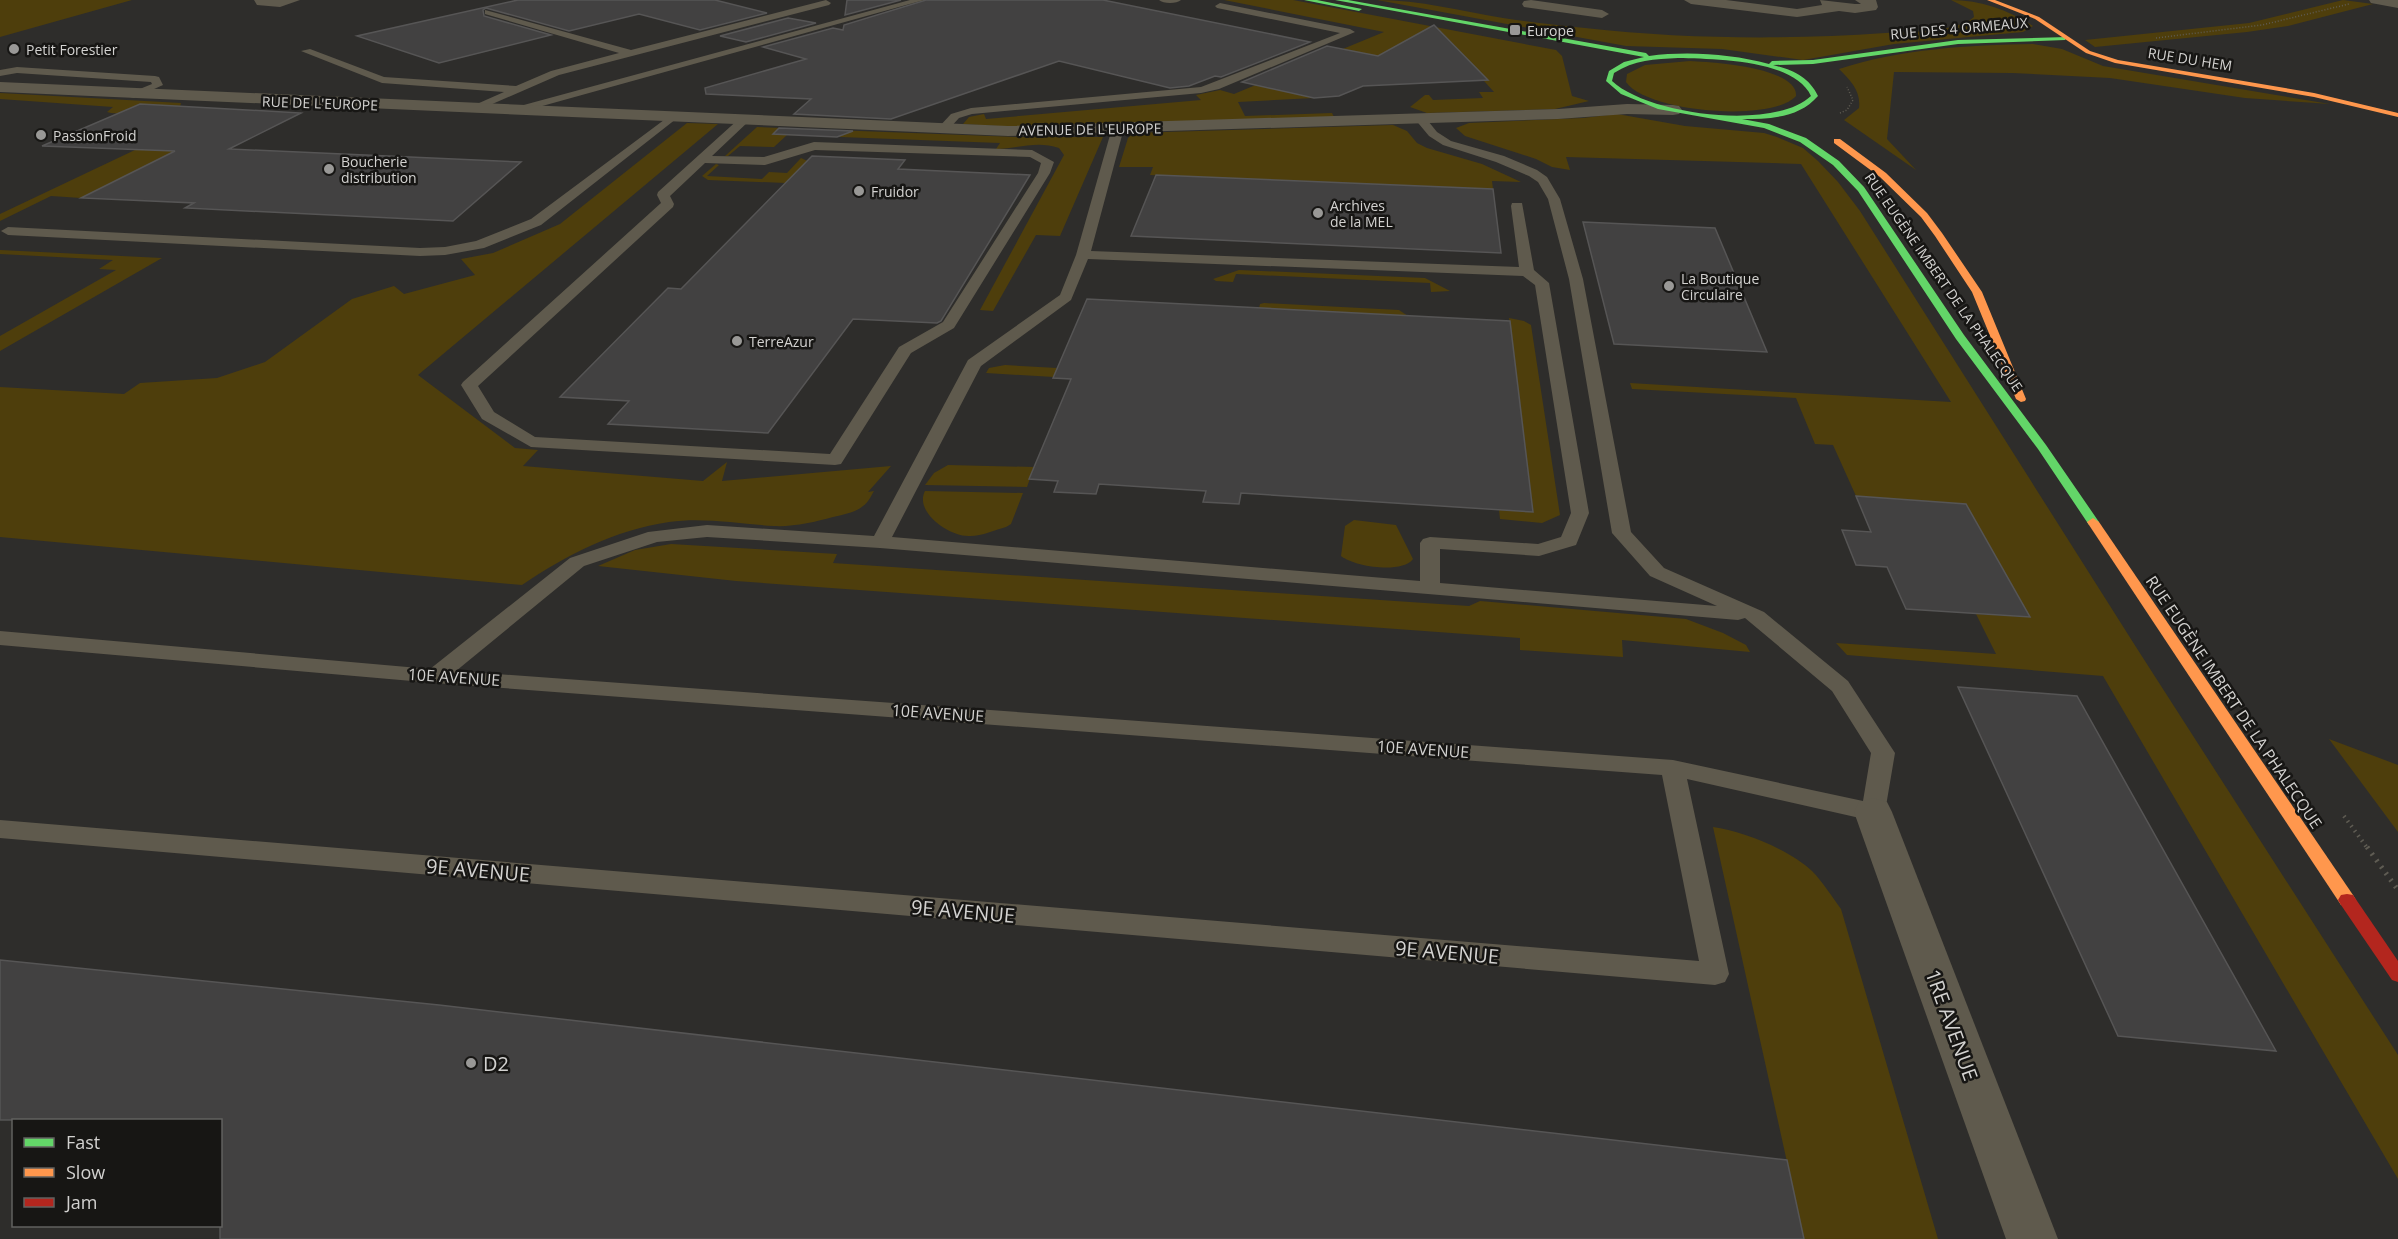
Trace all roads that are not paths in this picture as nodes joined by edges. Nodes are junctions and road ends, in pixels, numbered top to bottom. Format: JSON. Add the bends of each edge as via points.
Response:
{"nodes":[{"id":1,"x":258,"y":0,"type":"edge"},
{"id":2,"x":296,"y":0,"type":"edge"},
{"id":3,"x":811,"y":0,"type":"edge"},
{"id":4,"x":839,"y":0,"type":"edge"},
{"id":5,"x":920,"y":0,"type":"edge"},
{"id":6,"x":1163,"y":0,"type":"edge"},
{"id":7,"x":1177,"y":0,"type":"edge"},
{"id":8,"x":1307,"y":0,"type":"edge"},
{"id":9,"x":1338,"y":0,"type":"edge"},
{"id":10,"x":1580,"y":0,"type":"edge"},
{"id":11,"x":1691,"y":0,"type":"edge"},
{"id":12,"x":1862,"y":0,"type":"edge"},
{"id":13,"x":1990,"y":0,"type":"edge"},
{"id":14,"x":2376,"y":0,"type":"edge"},
{"id":15,"x":826,"y":3,"type":"junction"},
{"id":16,"x":1529,"y":4,"type":"dead end"},
{"id":17,"x":1833,"y":4,"type":"edge"},
{"id":18,"x":2398,"y":4,"type":"edge"},
{"id":19,"x":1220,"y":6,"type":"dead end"},
{"id":20,"x":1567,"y":9,"type":"junction"},
{"id":21,"x":488,"y":12,"type":"dead end"},
{"id":22,"x":1602,"y":14,"type":"dead end"},
{"id":23,"x":2065,"y":38,"type":"junction"},
{"id":24,"x":306,"y":51,"type":"dead end"},
{"id":25,"x":629,"y":54,"type":"junction"},
{"id":26,"x":1668,"y":56,"type":"junction"},
{"id":27,"x":1856,"y":56,"type":"junction"},
{"id":28,"x":1739,"y":60,"type":"junction"},
{"id":29,"x":0,"y":73,"type":"edge"},
{"id":30,"x":1610,"y":76,"type":"junction"},
{"id":31,"x":0,"y":87,"type":"edge"},
{"id":32,"x":1813,"y":89,"type":"junction"},
{"id":33,"x":518,"y":90,"type":"junction"},
{"id":34,"x":134,"y":95,"type":"junction"},
{"id":35,"x":474,"y":109,"type":"junction"},
{"id":36,"x":1673,"y":110,"type":"junction"},
{"id":37,"x":513,"y":111,"type":"junction"},
{"id":38,"x":1540,"y":114,"type":"junction"},
{"id":39,"x":1707,"y":115,"type":"junction"},
{"id":40,"x":2398,"y":115,"type":"edge"},
{"id":41,"x":640,"y":116,"type":"joint"},
{"id":42,"x":672,"y":117,"type":"junction"},
{"id":43,"x":1420,"y":118,"type":"junction"},
{"id":44,"x":745,"y":119,"type":"junction"},
{"id":45,"x":944,"y":128,"type":"junction"},
{"id":46,"x":1118,"y":128,"type":"junction"},
{"id":47,"x":1822,"y":132,"type":"dead end"},
{"id":48,"x":704,"y":159,"type":"junction"},
{"id":49,"x":1517,"y":206,"type":"dead end"},
{"id":50,"x":8,"y":231,"type":"dead end"},
{"id":51,"x":1083,"y":255,"type":"junction"},
{"id":52,"x":1527,"y":272,"type":"junction"},
{"id":53,"x":2042,"y":447,"type":"junction"},
{"id":54,"x":880,"y":542,"type":"junction"},
{"id":55,"x":1430,"y":588,"type":"junction"},
{"id":56,"x":1757,"y":616,"type":"junction"},
{"id":57,"x":0,"y":638,"type":"edge"},
{"id":58,"x":435,"y":676,"type":"junction"},
{"id":59,"x":1673,"y":768,"type":"junction"},
{"id":60,"x":1873,"y":812,"type":"junction"},
{"id":61,"x":0,"y":830,"type":"edge"},
{"id":62,"x":2398,"y":975,"type":"edge"},
{"id":63,"x":2032,"y":1239,"type":"edge"}],
"edges":[{"from":1,"to":2,"type":"lane","via":[[267,4]]},
{"from":3,"to":15,"type":"lane"},
{"from":4,"to":15,"type":"lane"},
{"from":5,"to":37,"type":"lane"},
{"from":6,"to":7,"type":"lane"},
{"from":8,"to":30,"type":"street","via":[[1575,51],[1604,61]]},
{"from":9,"to":26,"type":"street","via":[[1611,51]]},
{"from":10,"to":20,"type":"street"},
{"from":11,"to":17,"type":"street","via":[[1797,13]]},
{"from":12,"to":17,"type":"street","via":[[1871,3],[1871,7]]},
{"from":13,"to":23,"type":"street","name":"RUE DU HEM","via":[[2037,18]]},
{"from":14,"to":18,"type":"street"},
{"from":15,"to":25,"type":"lane"},
{"from":16,"to":20,"type":"street"},
{"from":19,"to":45,"type":"lane","via":[[1350,33],[1215,87],[971,111],[955,116]]},
{"from":20,"to":22,"type":"street"},
{"from":21,"to":25,"type":"lane"},
{"from":23,"to":27,"type":"street","name":"RUE DES 4 ORMEAUX","via":[[1958,42]]},
{"from":23,"to":40,"type":"street","name":"RUE DU HEM","via":[[2088,52],[2132,66],[2314,95]]},
{"from":24,"to":33,"type":"lane","via":[[382,80]]},
{"from":25,"to":33,"type":"lane","via":[[555,72]]},
{"from":26,"to":28,"type":"street"},
{"from":26,"to":30,"type":"street","via":[[1617,67]]},
{"from":27,"to":28,"type":"street","name":"RUE DES 4 ORMEAUX","via":[[1798,63]]},
{"from":27,"to":32,"type":"street","name":"RUE DES 4 ORMEAUX","via":[[1814,74]]},
{"from":28,"to":32,"type":"street","via":[[1782,71]]},
{"from":29,"to":34,"type":"lane","via":[[17,70],[155,78],[158,85]]},
{"from":30,"to":36,"type":"street","via":[[1613,87],[1629,97]]},
{"from":30,"to":38,"type":"street","name":"AVENUE DE L'EUROPE","via":[[1607,91],[1588,106]]},
{"from":31,"to":34,"type":"street","name":"RUE DE L'EUROPE"},
{"from":32,"to":39,"type":"street","via":[[1815,96],[1806,112]]},
{"from":33,"to":35,"type":"lane"},
{"from":34,"to":35,"type":"street","name":"RUE DE L'EUROPE"},
{"from":35,"to":37,"type":"street","name":"RUE DE L'EUROPE"},
{"from":36,"to":38,"type":"street","name":"AVENUE DE L'EUROPE"},
{"from":36,"to":39,"type":"street"},
{"from":37,"to":41,"type":"street","name":"RUE DE L'EUROPE"},
{"from":38,"to":43,"type":"street","name":"AVENUE DE L'EUROPE"},
{"from":39,"to":53,"type":"street","name":"RUE EUGÈNE IMBERT DE LA PHALECQUE","via":[[1787,133],[1820,150],[1849,175],[1960,337]]},
{"from":41,"to":42,"type":"street","name":"AVENUE DE L'EUROPE"},
{"from":42,"to":44,"type":"street","name":"AVENUE DE L'EUROPE"},
{"from":42,"to":50,"type":"lane","via":[[536,222],[502,238],[468,247],[420,252]]},
{"from":43,"to":46,"type":"street","name":"AVENUE DE L'EUROPE"},
{"from":43,"to":56,"type":"lane","via":[[1433,134],[1447,142],[1524,168],[1543,180],[1554,199],[1576,279],[1622,533],[1657,572]]},
{"from":44,"to":45,"type":"street","name":"AVENUE DE L'EUROPE"},
{"from":44,"to":48,"type":"lane"},
{"from":45,"to":46,"type":"street","name":"AVENUE DE L'EUROPE"},
{"from":46,"to":51,"type":"lane"},
{"from":47,"to":53,"type":"street","name":"RUE EUGÈNE IMBERT DE LA PHALECQUE","via":[[1859,156],[1906,196],[1969,278]]},
{"from":48,"to":48,"type":"lane","via":[[765,161],[814,146],[1032,154],[1048,162],[949,325],[905,350],[836,460],[531,442],[488,415],[469,385],[668,204],[663,195]]},
{"from":49,"to":52,"type":"lane"},
{"from":51,"to":52,"type":"lane"},
{"from":51,"to":54,"type":"lane","via":[[1066,297],[974,363]]},
{"from":52,"to":55,"type":"lane","via":[[1542,283],[1580,513],[1569,540],[1539,550],[1430,543]]},
{"from":53,"to":62,"type":"street","name":"RUE EUGÈNE IMBERT DE LA PHALECQUE"},
{"from":54,"to":55,"type":"lane"},
{"from":54,"to":58,"type":"lane","via":[[707,531],[655,536],[614,548],[577,562]]},
{"from":55,"to":56,"type":"lane"},
{"from":56,"to":60,"type":"lane","via":[[1840,686],[1883,753]]},
{"from":57,"to":58,"type":"lane","name":"10E AVENUE"},
{"from":58,"to":59,"type":"lane","name":"10E AVENUE"},
{"from":59,"to":60,"type":"lane","name":"10E AVENUE"},
{"from":59,"to":61,"type":"lane","name":"9E AVENUE","via":[[1716,974]]},
{"from":60,"to":63,"type":"street","name":"1RE AVENUE"}]}
